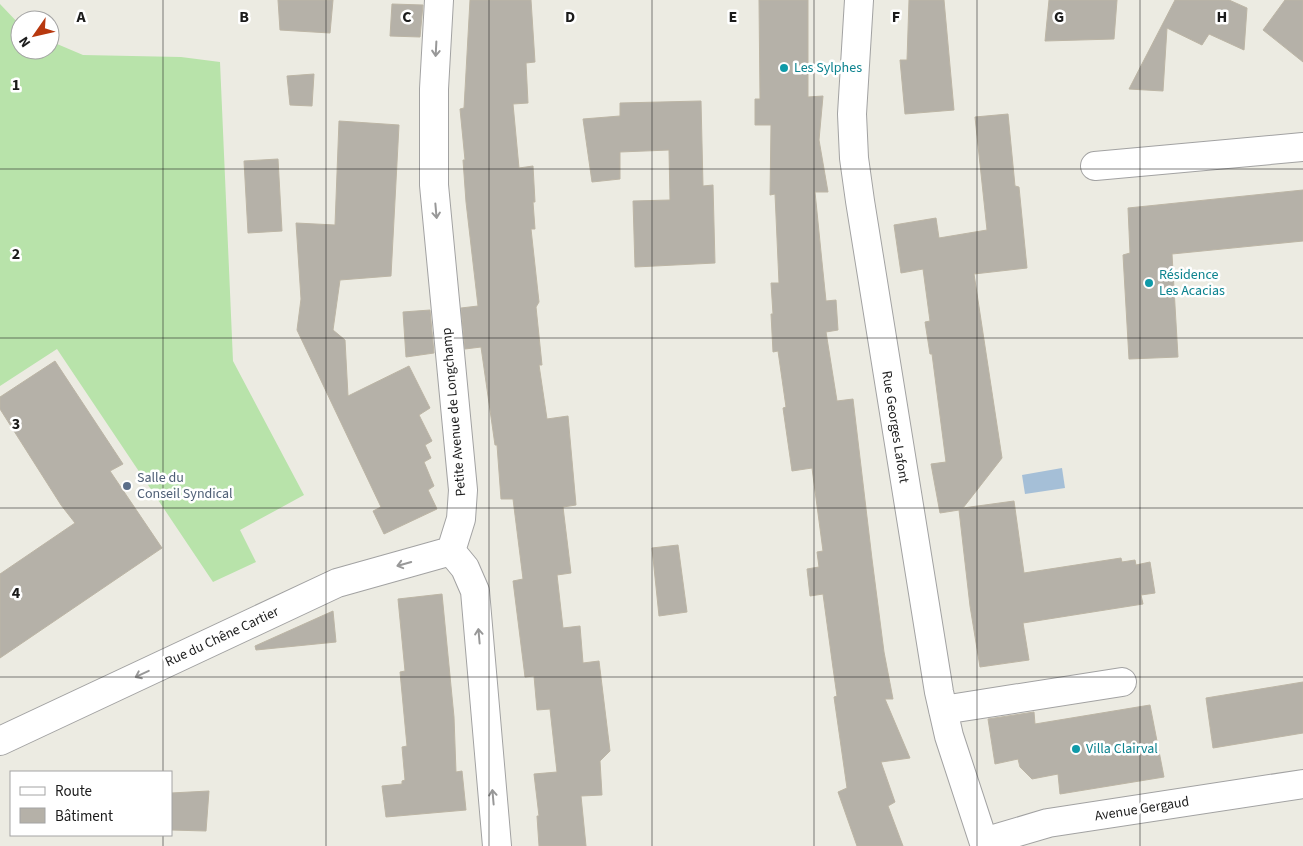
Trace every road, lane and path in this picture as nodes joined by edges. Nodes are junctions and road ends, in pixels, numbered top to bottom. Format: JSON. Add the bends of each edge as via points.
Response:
{"nodes":[{"id":1,"x":439,"y":0,"type":"edge"},
{"id":2,"x":859,"y":0,"type":"edge"},
{"id":3,"x":1303,"y":147,"type":"edge"},
{"id":4,"x":1095,"y":166,"type":"dead end"},
{"id":5,"x":451,"y":551,"type":"junction"},
{"id":6,"x":1122,"y":682,"type":"dead end"},
{"id":7,"x":943,"y":710,"type":"junction"},
{"id":8,"x":0,"y":741,"type":"edge"},
{"id":9,"x":1303,"y":784,"type":"edge"},
{"id":10,"x":984,"y":844,"type":"edge"},
{"id":11,"x":497,"y":846,"type":"edge"}],
"edges":[{"from":1,"to":5,"type":"street","name":"Petite Avenue de Longchamp","one_way":true,"via":[[434,90],[434,185],[463,490],[461,519]]},
{"from":2,"to":7,"type":"street","name":"Rue Georges Lafont","via":[[852,114],[854,158],[907,503]]},
{"from":3,"to":4,"type":"street"},
{"from":5,"to":8,"type":"street","name":"Rue du Chêne Cartier","one_way":true,"via":[[337,583]]},
{"from":11,"to":5,"type":"street","one_way":true,"via":[[474,591],[465,568]]},
{"from":6,"to":7,"type":"street"},
{"from":7,"to":10,"type":"street","name":"Rue Georges Lafont"},
{"from":9,"to":10,"type":"street","name":"Avenue Gergaud","via":[[1048,823]]}]}
